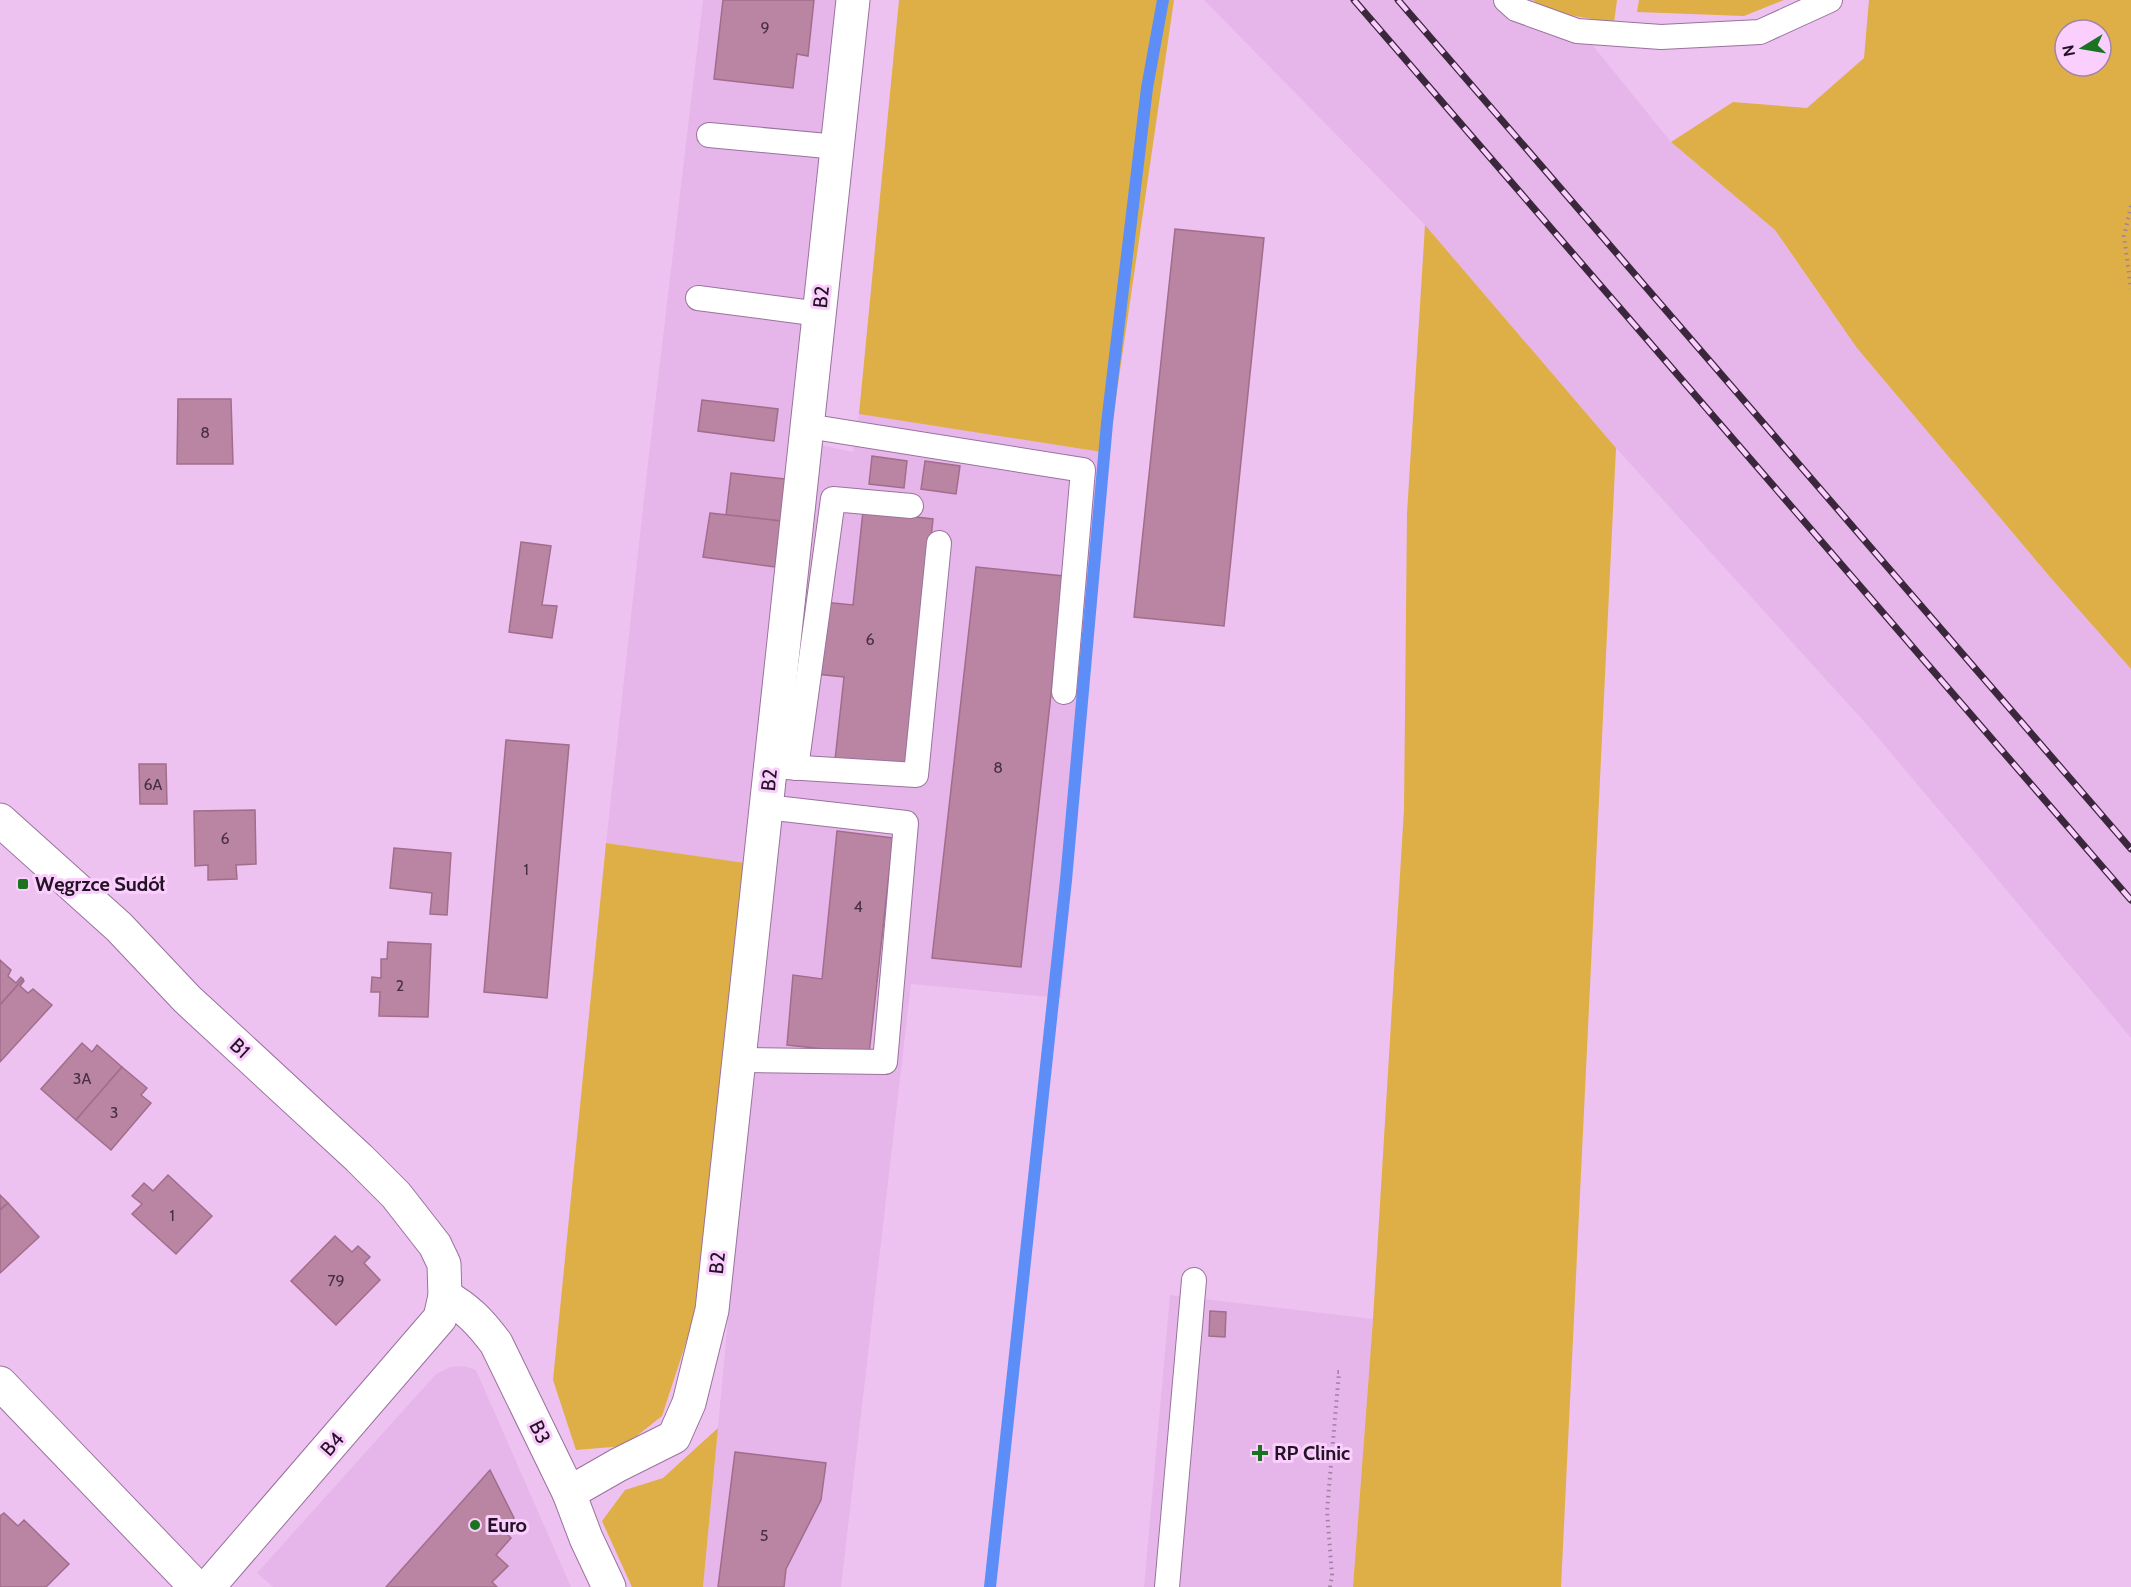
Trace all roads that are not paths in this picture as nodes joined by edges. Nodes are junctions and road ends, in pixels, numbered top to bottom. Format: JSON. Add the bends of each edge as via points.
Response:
{"nodes":[{"id":1,"x":853,"y":0,"type":"edge"},
{"id":2,"x":1506,"y":0,"type":"edge"},
{"id":3,"x":1830,"y":0,"type":"edge"},
{"id":4,"x":709,"y":135,"type":"dead end"},
{"id":5,"x":838,"y":147,"type":"junction"},
{"id":6,"x":698,"y":298,"type":"dead end"},
{"id":7,"x":820,"y":314,"type":"junction"},
{"id":8,"x":807,"y":426,"type":"junction"},
{"id":9,"x":911,"y":506,"type":"dead end"},
{"id":10,"x":939,"y":543,"type":"dead end"},
{"id":11,"x":1064,"y":692,"type":"dead end"},
{"id":12,"x":783,"y":767,"type":"junction"},
{"id":13,"x":766,"y":807,"type":"junction"},
{"id":14,"x":0,"y":820,"type":"edge"},
{"id":15,"x":739,"y":1060,"type":"junction"},
{"id":16,"x":1194,"y":1280,"type":"dead end"},
{"id":17,"x":445,"y":1296,"type":"junction"},
{"id":18,"x":0,"y":1383,"type":"edge"},
{"id":19,"x":569,"y":1493,"type":"junction"},
{"id":20,"x":196,"y":1587,"type":"edge"},
{"id":21,"x":208,"y":1587,"type":"edge"},
{"id":22,"x":609,"y":1587,"type":"edge"},
{"id":23,"x":1167,"y":1587,"type":"edge"}],
"edges":[{"from":1,"to":5,"type":"street","name":"B2"},
{"from":2,"to":3,"type":"lane","via":[[1516,9],[1577,31],[1661,37],[1760,32]]},
{"from":4,"to":5,"type":"lane"},
{"from":5,"to":7,"type":"street","name":"B2"},
{"from":6,"to":7,"type":"lane"},
{"from":7,"to":8,"type":"street","name":"B2"},
{"from":8,"to":11,"type":"lane","via":[[1083,470]]},
{"from":8,"to":12,"type":"street","name":"B2"},
{"from":9,"to":12,"type":"lane","via":[[833,499]]},
{"from":10,"to":12,"type":"lane","via":[[916,775]]},
{"from":12,"to":13,"type":"street","name":"B2"},
{"from":13,"to":15,"type":"street","name":"B2"},
{"from":13,"to":15,"type":"lane","via":[[906,823],[885,1062]]},
{"from":14,"to":17,"type":"street","name":"B1","via":[[119,927],[187,999],[396,1195],[435,1245],[444,1264]]},
{"from":15,"to":19,"type":"street","name":"B2","via":[[712,1310],[689,1403],[674,1437]]},
{"from":16,"to":23,"type":"lane"},
{"from":17,"to":19,"type":"street","name":"B3","via":[[464,1306],[496,1343]]},
{"from":17,"to":21,"type":"street","name":"B4","via":[[440,1318],[424,1338]]},
{"from":18,"to":20,"type":"street"},
{"from":19,"to":22,"type":"street","name":"B3"}]}
